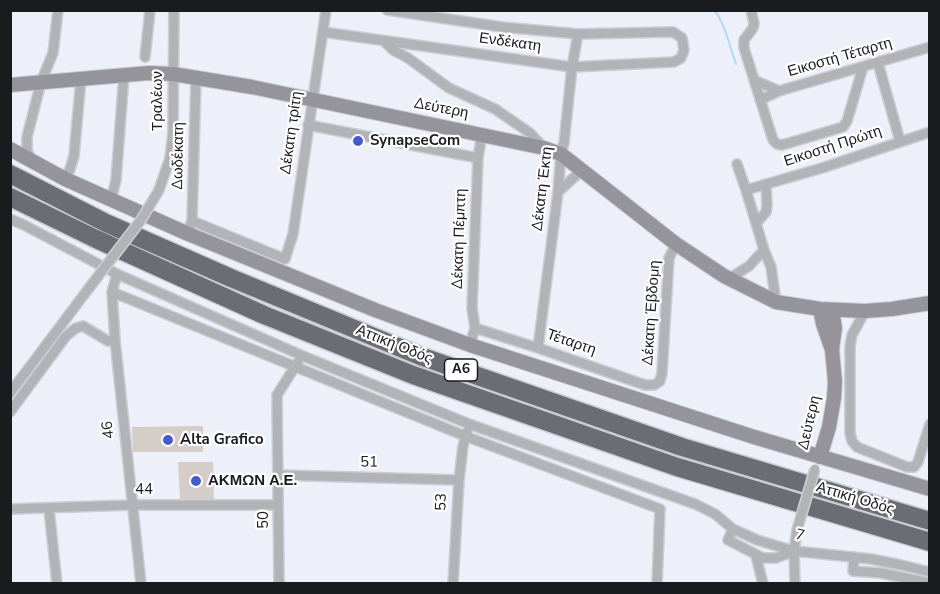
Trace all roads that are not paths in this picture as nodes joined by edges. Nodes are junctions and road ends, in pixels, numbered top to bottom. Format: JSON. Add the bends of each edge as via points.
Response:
{"nodes":[{"id":1,"x":58,"y":10,"type":"edge"},
{"id":2,"x":150,"y":10,"type":"edge"},
{"id":3,"x":174,"y":10,"type":"edge"},
{"id":4,"x":326,"y":10,"type":"edge"},
{"id":5,"x":387,"y":10,"type":"edge"},
{"id":6,"x":751,"y":10,"type":"edge"},
{"id":7,"x":323,"y":32,"type":"junction"},
{"id":8,"x":578,"y":34,"type":"junction"},
{"id":9,"x":384,"y":41,"type":"junction"},
{"id":10,"x":930,"y":47,"type":"edge"},
{"id":11,"x":145,"y":57,"type":"dead end"},
{"id":12,"x":878,"y":63,"type":"junction"},
{"id":13,"x":572,"y":66,"type":"junction"},
{"id":14,"x":863,"y":67,"type":"junction"},
{"id":15,"x":173,"y":74,"type":"junction"},
{"id":16,"x":124,"y":75,"type":"junction"},
{"id":17,"x":81,"y":78,"type":"junction"},
{"id":18,"x":196,"y":78,"type":"junction"},
{"id":19,"x":754,"y":80,"type":"junction"},
{"id":20,"x":41,"y":82,"type":"junction"},
{"id":21,"x":10,"y":85,"type":"edge"},
{"id":22,"x":779,"y":91,"type":"junction"},
{"id":23,"x":312,"y":100,"type":"junction"},
{"id":24,"x":760,"y":100,"type":"junction"},
{"id":25,"x":308,"y":125,"type":"junction"},
{"id":26,"x":28,"y":130,"type":"junction"},
{"id":27,"x":930,"y":132,"type":"edge"},
{"id":28,"x":482,"y":134,"type":"junction"},
{"id":29,"x":900,"y":141,"type":"junction"},
{"id":30,"x":10,"y":144,"type":"edge"},
{"id":31,"x":544,"y":148,"type":"junction"},
{"id":32,"x":10,"y":149,"type":"edge"},
{"id":33,"x":561,"y":154,"type":"junction"},
{"id":34,"x":478,"y":158,"type":"junction"},
{"id":35,"x":32,"y":162,"type":"junction"},
{"id":36,"x":737,"y":164,"type":"dead end"},
{"id":37,"x":582,"y":170,"type":"junction"},
{"id":38,"x":10,"y":174,"type":"edge"},
{"id":39,"x":65,"y":179,"type":"junction"},
{"id":40,"x":766,"y":184,"type":"junction"},
{"id":41,"x":746,"y":190,"type":"junction"},
{"id":42,"x":558,"y":192,"type":"junction"},
{"id":43,"x":10,"y":197,"type":"edge"},
{"id":44,"x":108,"y":198,"type":"junction"},
{"id":45,"x":10,"y":219,"type":"edge"},
{"id":46,"x":756,"y":223,"type":"junction"},
{"id":47,"x":189,"y":227,"type":"junction"},
{"id":48,"x":676,"y":244,"type":"junction"},
{"id":49,"x":764,"y":250,"type":"junction"},
{"id":50,"x":117,"y":274,"type":"junction"},
{"id":51,"x":730,"y":278,"type":"junction"},
{"id":52,"x":112,"y":291,"type":"junction"},
{"id":53,"x":776,"y":302,"type":"junction"},
{"id":54,"x":930,"y":303,"type":"edge"},
{"id":55,"x":826,"y":310,"type":"junction"},
{"id":56,"x":865,"y":311,"type":"junction"},
{"id":57,"x":475,"y":328,"type":"junction"},
{"id":58,"x":115,"y":340,"type":"junction"},
{"id":59,"x":470,"y":345,"type":"junction"},
{"id":60,"x":538,"y":348,"type":"junction"},
{"id":61,"x":303,"y":356,"type":"junction"},
{"id":62,"x":295,"y":366,"type":"junction"},
{"id":63,"x":657,"y":383,"type":"joint"},
{"id":64,"x":10,"y":393,"type":"edge"},
{"id":65,"x":10,"y":412,"type":"edge"},
{"id":66,"x":930,"y":423,"type":"edge"},
{"id":67,"x":469,"y":424,"type":"junction"},
{"id":68,"x":465,"y":436,"type":"junction"},
{"id":69,"x":817,"y":463,"type":"junction"},
{"id":70,"x":278,"y":476,"type":"junction"},
{"id":71,"x":459,"y":480,"type":"junction"},
{"id":72,"x":930,"y":489,"type":"edge"},
{"id":73,"x":675,"y":496,"type":"junction"},
{"id":74,"x":279,"y":505,"type":"junction"},
{"id":75,"x":132,"y":506,"type":"junction"},
{"id":76,"x":49,"y":508,"type":"junction"},
{"id":77,"x":660,"y":508,"type":"junction"},
{"id":78,"x":10,"y":509,"type":"edge"},
{"id":79,"x":930,"y":521,"type":"edge"},
{"id":80,"x":733,"y":529,"type":"junction"},
{"id":81,"x":930,"y":542,"type":"edge"},
{"id":82,"x":794,"y":551,"type":"junction"},
{"id":83,"x":756,"y":556,"type":"junction"},
{"id":84,"x":854,"y":557,"type":"junction"},
{"id":85,"x":930,"y":572,"type":"edge"},
{"id":86,"x":930,"y":583,"type":"edge"},
{"id":87,"x":57,"y":584,"type":"edge"},
{"id":88,"x":141,"y":584,"type":"edge"},
{"id":89,"x":279,"y":584,"type":"edge"},
{"id":90,"x":453,"y":584,"type":"edge"},
{"id":91,"x":657,"y":584,"type":"edge"},
{"id":92,"x":762,"y":584,"type":"edge"},
{"id":93,"x":795,"y":584,"type":"edge"}],
"edges":[{"from":1,"to":20,"type":"street","via":[[53,53]]},
{"from":2,"to":11,"type":"street"},
{"from":3,"to":15,"type":"street","name":"Τραλέων"},
{"from":4,"to":7,"type":"street","name":"Δέκατη τρίτη"},
{"from":5,"to":8,"type":"street"},
{"from":6,"to":19,"type":"street","via":[[753,28],[743,44]]},
{"from":7,"to":9,"type":"street","name":"Ενδέκατη"},
{"from":7,"to":23,"type":"street","name":"Δέκατη τρίτη"},
{"from":8,"to":13,"type":"street","name":"Δέκατη Έκτη"},
{"from":8,"to":13,"type":"street","name":"Ενδέκατη","via":[[673,32],[682,39],[683,54],[674,62]]},
{"from":9,"to":13,"type":"street","name":"Ενδέκατη"},
{"from":9,"to":31,"type":"street","via":[[449,88],[513,121]]},
{"from":10,"to":12,"type":"street","name":"Εικοστή Τέταρτη"},
{"from":12,"to":14,"type":"street","name":"Εικοστή Τέταρτη"},
{"from":12,"to":29,"type":"street"},
{"from":13,"to":33,"type":"street","name":"Δέκατη Έκτη"},
{"from":14,"to":22,"type":"street","name":"Εικοστή Τέταρτη"},
{"from":14,"to":24,"type":"street","via":[[846,124],[838,130],[777,144]]},
{"from":15,"to":16,"type":"street","name":"Δεύτερη"},
{"from":15,"to":18,"type":"street","name":"Δεύτερη"},
{"from":15,"to":64,"type":"street","name":"Τραλέων","bridge":true,"via":[[172,145],[159,190],[141,220]]},
{"from":16,"to":17,"type":"street","name":"Δεύτερη"},
{"from":16,"to":44,"type":"street","via":[[116,180]]},
{"from":17,"to":20,"type":"street","name":"Δεύτερη"},
{"from":17,"to":39,"type":"street","via":[[74,156]]},
{"from":18,"to":23,"type":"street","name":"Δεύτερη"},
{"from":18,"to":47,"type":"street","name":"Δωδέκατη"},
{"from":19,"to":22,"type":"street"},
{"from":19,"to":24,"type":"street"},
{"from":20,"to":21,"type":"street","name":"Δεύτερη"},
{"from":20,"to":26,"type":"street"},
{"from":22,"to":24,"type":"street","name":"Εικοστή Τέταρτη"},
{"from":23,"to":25,"type":"street","name":"Δέκατη τρίτη"},
{"from":23,"to":28,"type":"street","name":"Δεύτερη"},
{"from":25,"to":34,"type":"street"},
{"from":25,"to":47,"type":"street","name":"Δέκατη τρίτη","via":[[293,234],[285,259]]},
{"from":26,"to":30,"type":"street","via":[[22,139]]},
{"from":26,"to":35,"type":"street","via":[[27,150]]},
{"from":27,"to":29,"type":"street","name":"Εικοστή Πρώτη"},
{"from":28,"to":31,"type":"street","name":"Δεύτερη"},
{"from":28,"to":34,"type":"street","name":"Δέκατη Πέμπτη"},
{"from":29,"to":40,"type":"street","name":"Εικοστή Πρώτη"},
{"from":31,"to":33,"type":"street","name":"Δεύτερη"},
{"from":32,"to":35,"type":"street"},
{"from":33,"to":37,"type":"street","name":"Δεύτερη"},
{"from":33,"to":42,"type":"street","name":"Δέκατη Έκτη"},
{"from":34,"to":57,"type":"street","name":"Δέκατη Πέμπτη","via":[[472,308]]},
{"from":35,"to":39,"type":"street"},
{"from":36,"to":41,"type":"street"},
{"from":37,"to":42,"type":"street"},
{"from":37,"to":48,"type":"street","name":"Δεύτερη"},
{"from":38,"to":79,"type":"highway","name":"Αττική Οδός","number":"Α6","via":[[106,223],[420,356],[682,447]]},
{"from":39,"to":44,"type":"street"},
{"from":40,"to":41,"type":"street","name":"Εικοστή Πρώτη"},
{"from":40,"to":46,"type":"street","via":[[766,212]]},
{"from":41,"to":46,"type":"street"},
{"from":42,"to":60,"type":"street","name":"Δέκατη Έκτη"},
{"from":43,"to":81,"type":"highway","name":"Αττική Οδός","number":"Α6","via":[[264,315],[413,375],[677,467]]},
{"from":44,"to":47,"type":"street"},
{"from":45,"to":50,"type":"street","name":"7"},
{"from":46,"to":49,"type":"street"},
{"from":47,"to":59,"type":"street","via":[[375,310]]},
{"from":48,"to":51,"type":"street","name":"Δεύτερη"},
{"from":48,"to":63,"type":"street","name":"Δέκατη Έβδομη","via":[[669,258],[662,373]]},
{"from":49,"to":51,"type":"street"},
{"from":49,"to":53,"type":"street"},
{"from":50,"to":52,"type":"street","name":"46"},
{"from":50,"to":61,"type":"street","name":"7"},
{"from":51,"to":53,"type":"street","name":"Δεύτερη"},
{"from":52,"to":58,"type":"street","name":"46"},
{"from":52,"to":62,"type":"street"},
{"from":53,"to":55,"type":"street","name":"Δεύτερη"},
{"from":54,"to":56,"type":"street","name":"Δεύτερη"},
{"from":55,"to":56,"type":"street","name":"Δεύτερη"},
{"from":55,"to":69,"type":"street","name":"Δεύτερη","via":[[835,328],[835,382],[829,427]]},
{"from":56,"to":66,"type":"street","via":[[850,341],[854,444],[914,467]]},
{"from":57,"to":59,"type":"street","name":"Δέκατη Πέμπτη"},
{"from":57,"to":60,"type":"street","name":"Τέταρτη"},
{"from":58,"to":65,"type":"street","via":[[108,341],[82,326],[76,328]]},
{"from":58,"to":75,"type":"street","name":"46"},
{"from":59,"to":69,"type":"street","via":[[754,437]]},
{"from":60,"to":63,"type":"street","name":"Τέταρτη","via":[[645,385]]},
{"from":61,"to":62,"type":"street","name":"50"},
{"from":61,"to":67,"type":"street","name":"7"},
{"from":62,"to":68,"type":"street"},
{"from":62,"to":70,"type":"street","name":"50","via":[[278,395]]},
{"from":67,"to":68,"type":"street","name":"53"},
{"from":67,"to":73,"type":"street","name":"7"},
{"from":68,"to":71,"type":"street","name":"53"},
{"from":68,"to":77,"type":"street"},
{"from":69,"to":72,"type":"street"},
{"from":69,"to":82,"type":"street","bridge":true},
{"from":70,"to":71,"type":"street","name":"51"},
{"from":70,"to":74,"type":"street","name":"50"},
{"from":71,"to":90,"type":"street","name":"53"},
{"from":73,"to":77,"type":"street"},
{"from":73,"to":80,"type":"street","name":"7","via":[[705,508]]},
{"from":74,"to":75,"type":"street","name":"44"},
{"from":74,"to":89,"type":"street","name":"50"},
{"from":75,"to":76,"type":"street","name":"44"},
{"from":75,"to":88,"type":"street","name":"46"},
{"from":76,"to":78,"type":"street","name":"44"},
{"from":76,"to":87,"type":"street"},
{"from":77,"to":91,"type":"street"},
{"from":80,"to":82,"type":"street","name":"7"},
{"from":80,"to":83,"type":"street","via":[[728,540]]},
{"from":82,"to":83,"type":"street","via":[[769,559]]},
{"from":82,"to":84,"type":"street","name":"7"},
{"from":82,"to":93,"type":"street"},
{"from":83,"to":92,"type":"street"},
{"from":84,"to":85,"type":"street","name":"7"},
{"from":84,"to":86,"type":"street","via":[[853,571]]}]}
